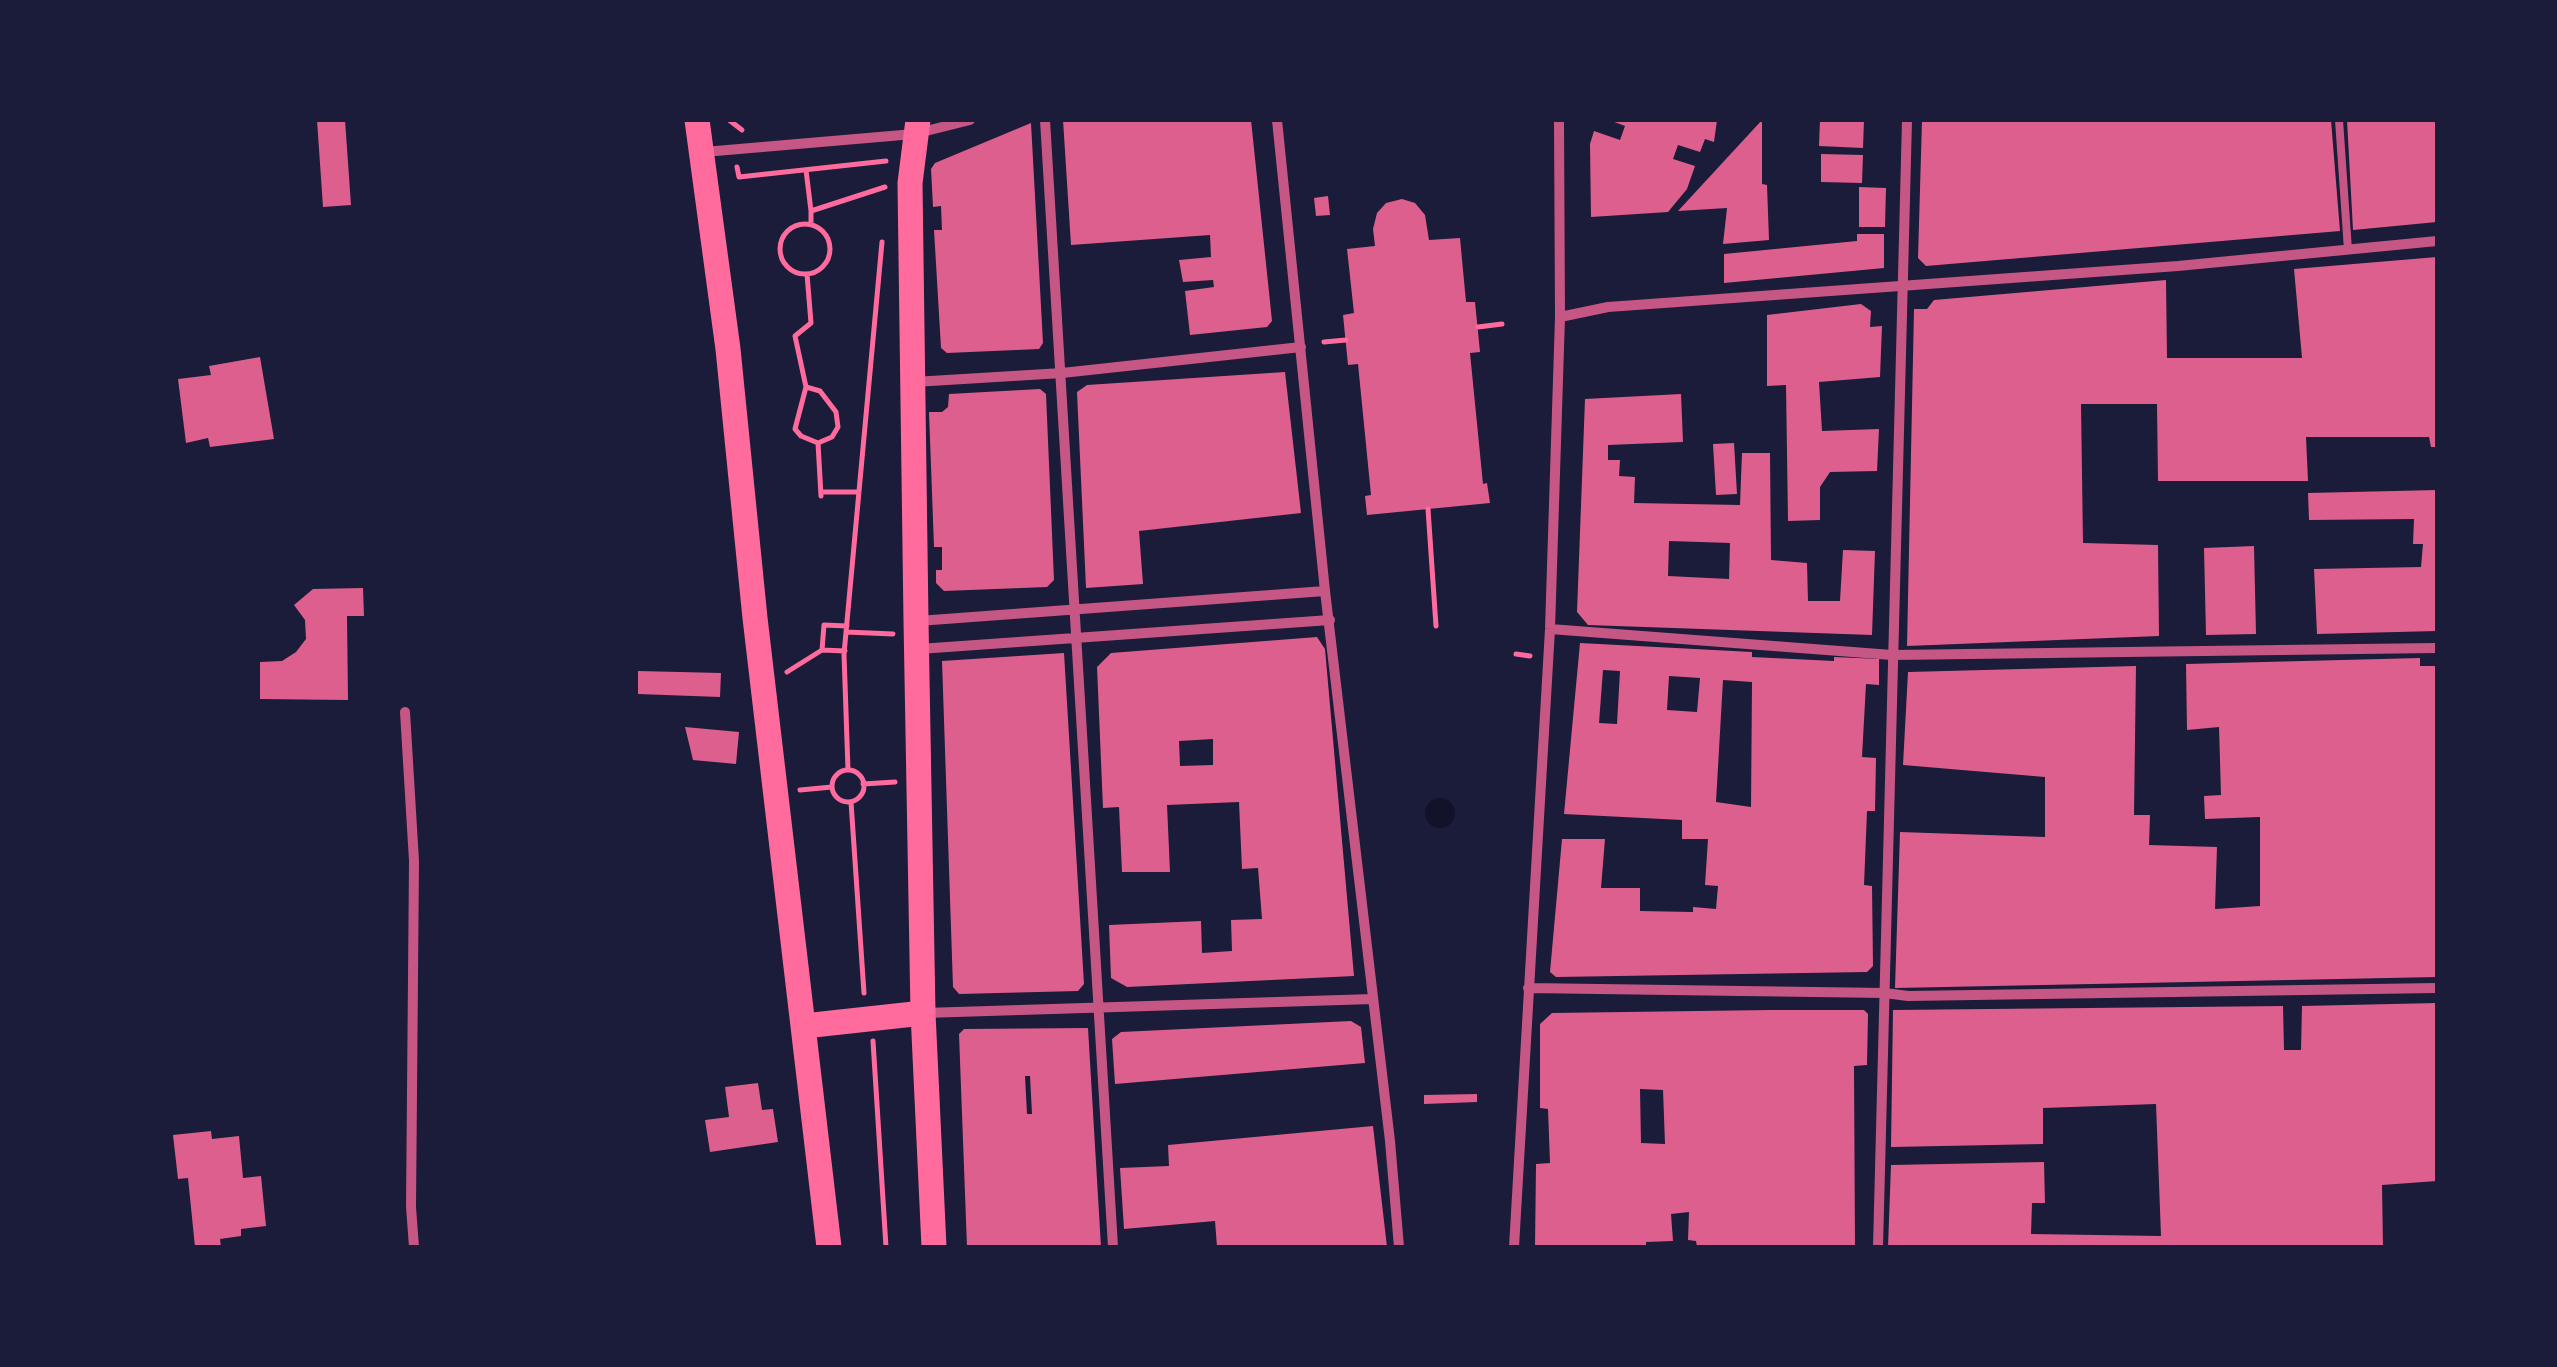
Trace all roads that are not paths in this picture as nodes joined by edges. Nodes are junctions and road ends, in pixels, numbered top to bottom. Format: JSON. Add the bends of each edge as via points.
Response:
{"nodes":[{"id":1,"x":684,"y":120,"type":"edge"},
{"id":2,"x":697,"y":120,"type":"edge"},
{"id":3,"x":970,"y":120,"type":"edge"},
{"id":4,"x":1045,"y":120,"type":"edge"},
{"id":5,"x":1277,"y":120,"type":"edge"},
{"id":6,"x":1559,"y":120,"type":"edge"},
{"id":7,"x":1906,"y":120,"type":"edge"},
{"id":8,"x":2340,"y":120,"type":"edge"},
{"id":9,"x":916,"y":127,"type":"edge"},
{"id":10,"x":702,"y":152,"type":"junction"},
{"id":11,"x":2437,"y":241,"type":"edge"},
{"id":12,"x":2348,"y":250,"type":"junction"},
{"id":13,"x":1902,"y":286,"type":"junction"},
{"id":14,"x":1560,"y":318,"type":"junction"},
{"id":15,"x":1302,"y":347,"type":"junction"},
{"id":16,"x":1062,"y":374,"type":"junction"},
{"id":17,"x":913,"y":382,"type":"junction"},
{"id":18,"x":1326,"y":590,"type":"junction"},
{"id":19,"x":1072,"y":610,"type":"junction"},
{"id":20,"x":1330,"y":620,"type":"junction"},
{"id":21,"x":906,"y":628,"type":"junction"},
{"id":22,"x":1550,"y":629,"type":"junction"},
{"id":23,"x":1074,"y":638,"type":"junction"},
{"id":24,"x":2437,"y":648,"type":"edge"},
{"id":25,"x":918,"y":649,"type":"junction"},
{"id":26,"x":1892,"y":655,"type":"junction"},
{"id":27,"x":404,"y":712,"type":"dead end"},
{"id":28,"x":1528,"y":988,"type":"junction"},
{"id":29,"x":2437,"y":988,"type":"edge"},
{"id":30,"x":1885,"y":992,"type":"junction"},
{"id":31,"x":1373,"y":998,"type":"junction"},
{"id":32,"x":1098,"y":1006,"type":"junction"},
{"id":33,"x":923,"y":1013,"type":"junction"},
{"id":34,"x":804,"y":1026,"type":"junction"},
{"id":35,"x":414,"y":1247,"type":"edge"},
{"id":36,"x":829,"y":1247,"type":"edge"},
{"id":37,"x":934,"y":1247,"type":"edge"},
{"id":38,"x":1113,"y":1247,"type":"edge"},
{"id":39,"x":1399,"y":1247,"type":"edge"},
{"id":40,"x":1514,"y":1247,"type":"edge"},
{"id":41,"x":1878,"y":1247,"type":"edge"}],
"edges":[{"from":1,"to":10,"type":"street"},
{"from":2,"to":10,"type":"main road"},
{"from":3,"to":9,"type":"street"},
{"from":4,"to":16,"type":"street"},
{"from":5,"to":15,"type":"street"},
{"from":6,"to":14,"type":"street"},
{"from":7,"to":13,"type":"street"},
{"from":8,"to":12,"type":"lane"},
{"from":9,"to":10,"type":"street"},
{"from":9,"to":17,"type":"main road","via":[[910,182]]},
{"from":10,"to":34,"type":"main road"},
{"from":11,"to":12,"type":"street"},
{"from":12,"to":13,"type":"street"},
{"from":13,"to":14,"type":"street","via":[[1608,307]]},
{"from":13,"to":26,"type":"street"},
{"from":14,"to":22,"type":"street"},
{"from":15,"to":16,"type":"street"},
{"from":15,"to":18,"type":"street"},
{"from":16,"to":17,"type":"street"},
{"from":16,"to":19,"type":"street"},
{"from":17,"to":21,"type":"main road"},
{"from":18,"to":19,"type":"street"},
{"from":18,"to":20,"type":"street"},
{"from":19,"to":21,"type":"street"},
{"from":19,"to":23,"type":"street"},
{"from":20,"to":23,"type":"street"},
{"from":20,"to":31,"type":"street"},
{"from":21,"to":25,"type":"main road"},
{"from":22,"to":26,"type":"street"},
{"from":22,"to":28,"type":"street"},
{"from":23,"to":25,"type":"street"},
{"from":23,"to":32,"type":"street"},
{"from":24,"to":26,"type":"street"},
{"from":25,"to":33,"type":"main road"},
{"from":26,"to":30,"type":"street"},
{"from":27,"to":35,"type":"street","via":[[414,861]]},
{"from":28,"to":30,"type":"street"},
{"from":28,"to":40,"type":"street"},
{"from":29,"to":30,"type":"street"},
{"from":30,"to":41,"type":"street"},
{"from":31,"to":32,"type":"street"},
{"from":31,"to":39,"type":"street"},
{"from":32,"to":33,"type":"street"},
{"from":32,"to":38,"type":"street"},
{"from":33,"to":34,"type":"main road"},
{"from":33,"to":37,"type":"main road"},
{"from":34,"to":36,"type":"main road"}]}
